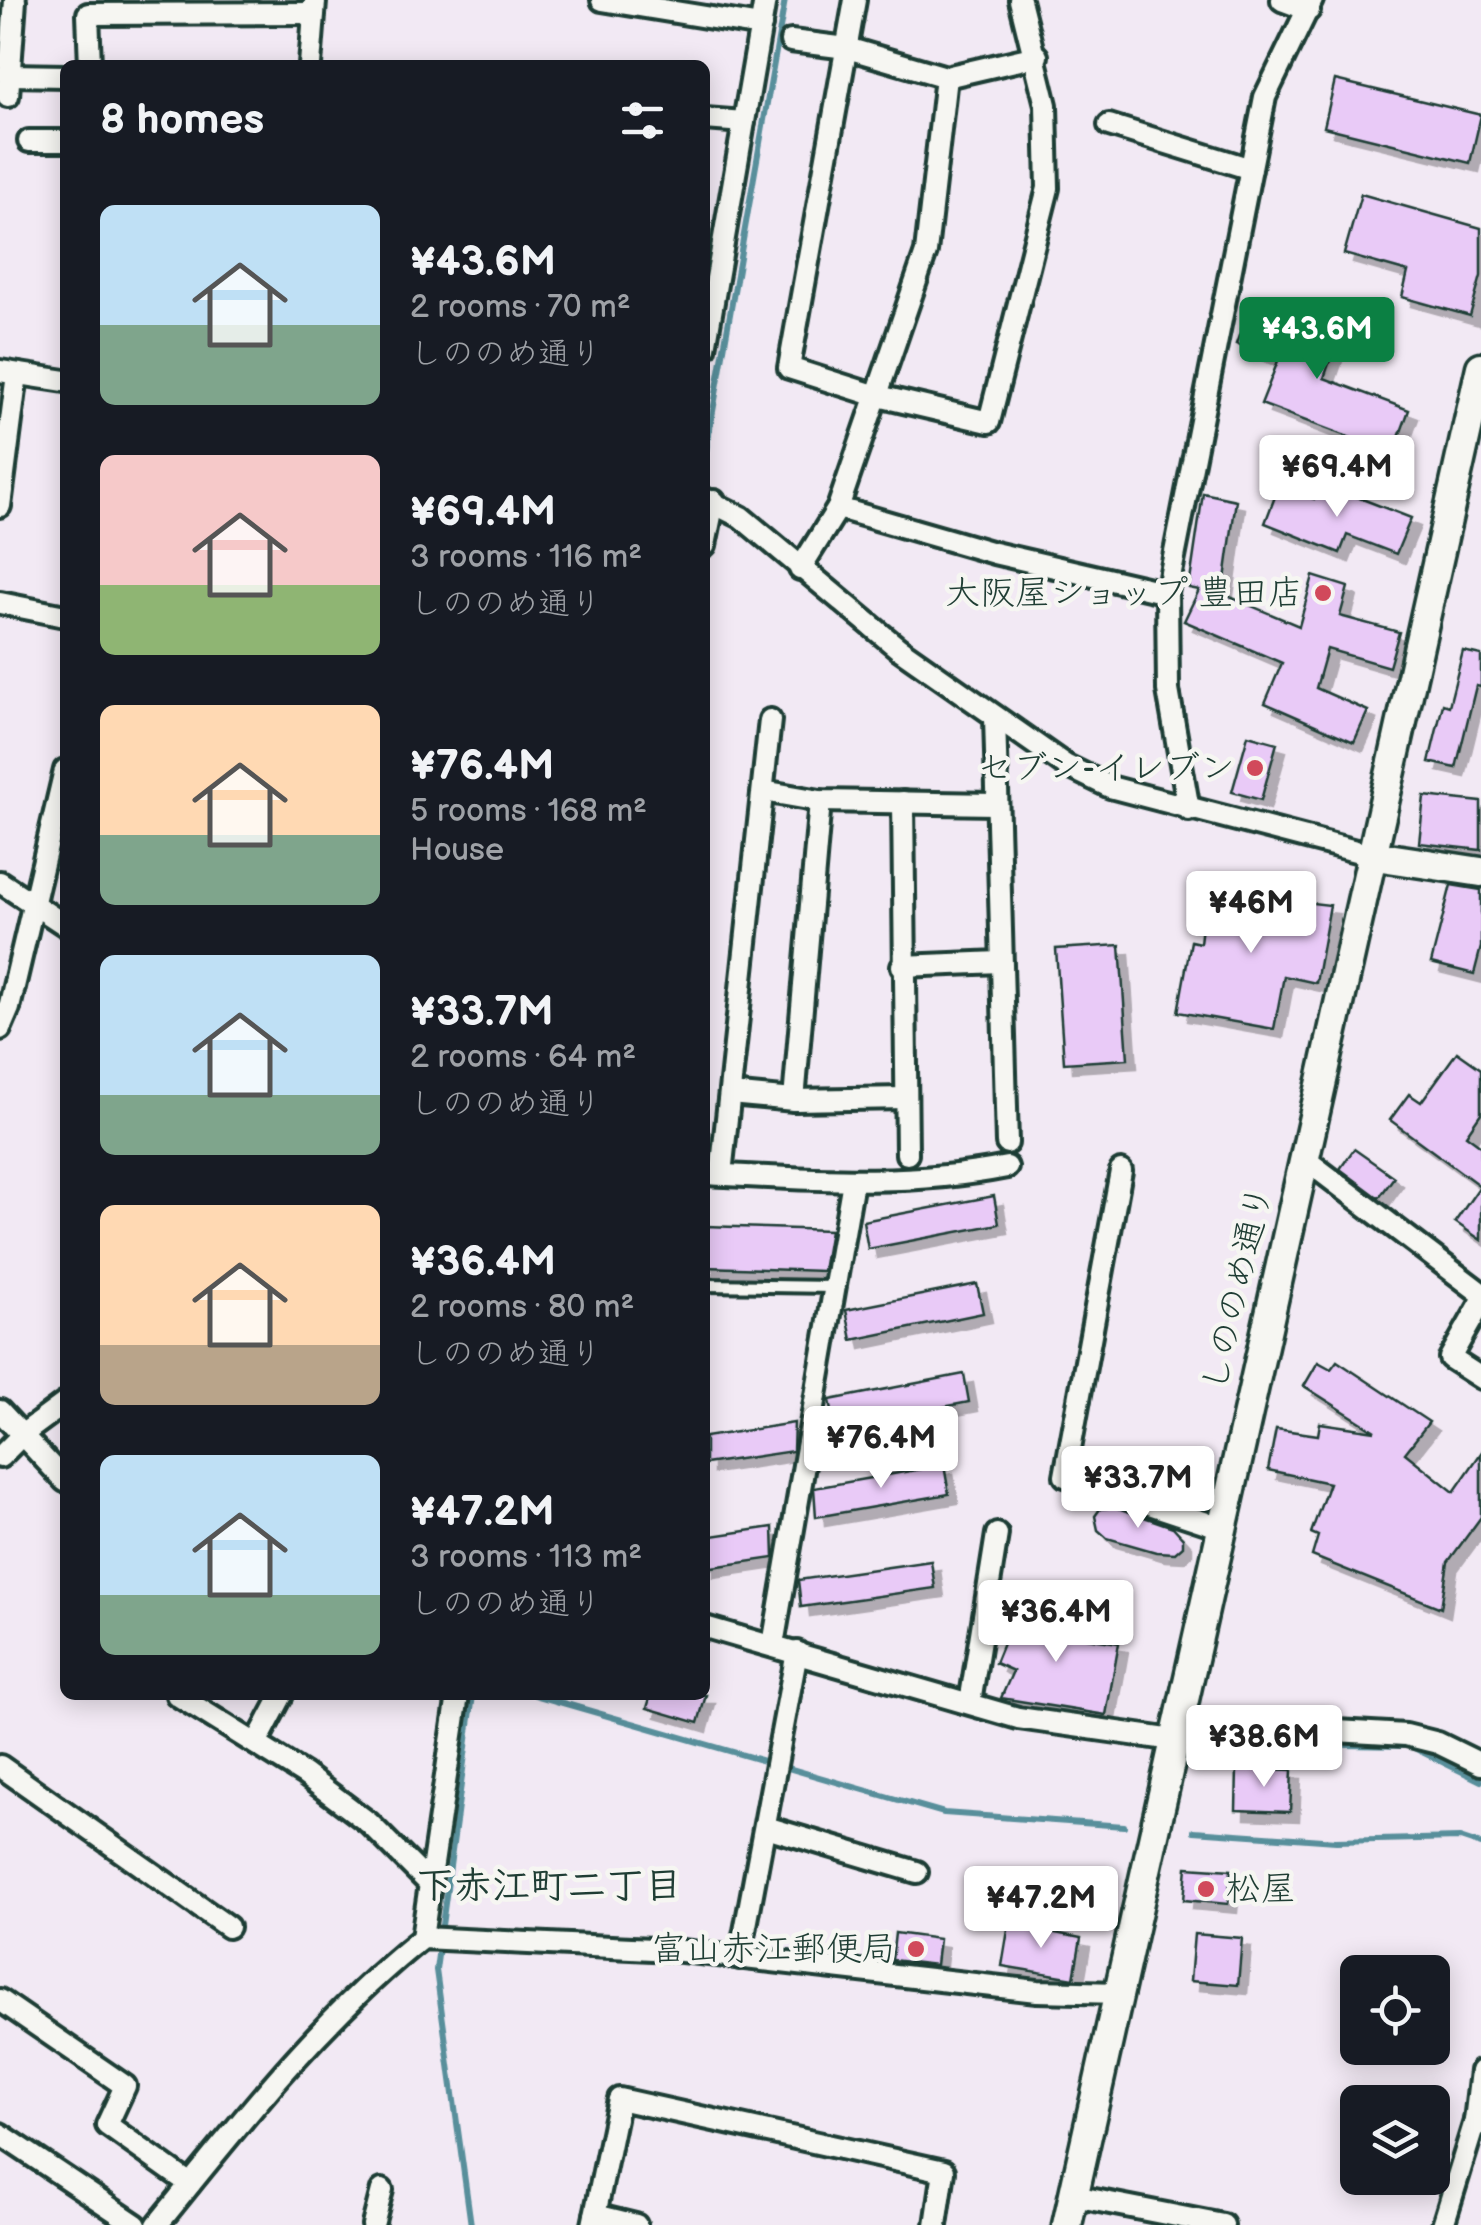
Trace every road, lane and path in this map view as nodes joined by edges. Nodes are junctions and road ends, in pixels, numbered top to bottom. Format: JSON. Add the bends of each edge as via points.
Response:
{"nodes":[{"id":1,"x":15,"y":0,"type":"edge"},
{"id":2,"x":602,"y":0,"type":"edge"},
{"id":3,"x":765,"y":0,"type":"edge"},
{"id":4,"x":855,"y":0,"type":"edge"},
{"id":5,"x":1020,"y":0,"type":"edge"},
{"id":6,"x":1282,"y":0,"type":"edge"},
{"id":7,"x":1311,"y":5,"type":"edge"},
{"id":8,"x":314,"y":7,"type":"edge"},
{"id":9,"x":761,"y":26,"type":"junction"},
{"id":10,"x":791,"y":41,"type":"dead end"},
{"id":11,"x":847,"y":48,"type":"junction"},
{"id":12,"x":1036,"y":56,"type":"junction"},
{"id":13,"x":90,"y":60,"type":"edge"},
{"id":14,"x":310,"y":60,"type":"edge"},
{"id":15,"x":60,"y":77,"type":"edge"},
{"id":16,"x":946,"y":77,"type":"junction"},
{"id":17,"x":710,"y":119,"type":"edge"},
{"id":18,"x":744,"y":122,"type":"junction"},
{"id":19,"x":1109,"y":125,"type":"dead end"},
{"id":20,"x":29,"y":141,"type":"dead end"},
{"id":21,"x":60,"y":141,"type":"edge"},
{"id":22,"x":1252,"y":169,"type":"junction"},
{"id":23,"x":714,"y":244,"type":"edge"},
{"id":24,"x":710,"y":290,"type":"edge"},
{"id":25,"x":1481,"y":368,"type":"edge"},
{"id":26,"x":9,"y":372,"type":"edge"},
{"id":27,"x":60,"y":381,"type":"edge"},
{"id":28,"x":874,"y":395,"type":"junction"},
{"id":29,"x":710,"y":501,"type":"edge"},
{"id":30,"x":0,"y":506,"type":"edge"},
{"id":31,"x":838,"y":508,"type":"junction"},
{"id":32,"x":800,"y":569,"type":"junction"},
{"id":33,"x":1167,"y":593,"type":"junction"},
{"id":34,"x":0,"y":603,"type":"edge"},
{"id":35,"x":60,"y":615,"type":"edge"},
{"id":36,"x":995,"y":717,"type":"junction"},
{"id":37,"x":770,"y":720,"type":"dead end"},
{"id":38,"x":762,"y":791,"type":"junction"},
{"id":39,"x":60,"y":792,"type":"edge"},
{"id":40,"x":820,"y":801,"type":"junction"},
{"id":41,"x":903,"y":802,"type":"junction"},
{"id":42,"x":994,"y":804,"type":"junction"},
{"id":43,"x":1189,"y":810,"type":"junction"},
{"id":44,"x":1375,"y":856,"type":"junction"},
{"id":45,"x":1481,"y":872,"type":"edge"},
{"id":46,"x":0,"y":882,"type":"edge"},
{"id":47,"x":34,"y":904,"type":"junction"},
{"id":48,"x":60,"y":922,"type":"edge"},
{"id":49,"x":1000,"y":962,"type":"junction"},
{"id":50,"x":902,"y":966,"type":"junction"},
{"id":51,"x":0,"y":1029,"type":"edge"},
{"id":52,"x":730,"y":1094,"type":"junction"},
{"id":53,"x":906,"y":1098,"type":"junction"},
{"id":54,"x":794,"y":1100,"type":"junction"},
{"id":55,"x":1006,"y":1144,"type":"dead end"},
{"id":56,"x":907,"y":1154,"type":"dead end"},
{"id":57,"x":1306,"y":1160,"type":"junction"},
{"id":58,"x":1007,"y":1167,"type":"dead end"},
{"id":59,"x":1121,"y":1171,"type":"dead end"},
{"id":60,"x":713,"y":1174,"type":"edge"},
{"id":61,"x":853,"y":1181,"type":"junction"},
{"id":62,"x":710,"y":1284,"type":"edge"},
{"id":63,"x":835,"y":1287,"type":"junction"},
{"id":64,"x":1481,"y":1293,"type":"edge"},
{"id":65,"x":1481,"y":1303,"type":"edge"},
{"id":66,"x":1481,"y":1378,"type":"edge"},
{"id":67,"x":60,"y":1407,"type":"edge"},
{"id":68,"x":0,"y":1411,"type":"edge"},
{"id":69,"x":22,"y":1434,"type":"junction"},
{"id":70,"x":0,"y":1457,"type":"edge"},
{"id":71,"x":60,"y":1476,"type":"edge"},
{"id":72,"x":1222,"y":1528,"type":"junction"},
{"id":73,"x":997,"y":1534,"type":"dead end"},
{"id":74,"x":710,"y":1627,"type":"edge"},
{"id":75,"x":773,"y":1645,"type":"junction"},
{"id":76,"x":798,"y":1652,"type":"junction"},
{"id":77,"x":185,"y":1700,"type":"edge"},
{"id":78,"x":279,"y":1700,"type":"edge"},
{"id":79,"x":457,"y":1700,"type":"edge"},
{"id":80,"x":970,"y":1703,"type":"junction"},
{"id":81,"x":1176,"y":1731,"type":"junction"},
{"id":82,"x":256,"y":1744,"type":"junction"},
{"id":83,"x":1481,"y":1764,"type":"edge"},
{"id":84,"x":4,"y":1778,"type":"edge"},
{"id":85,"x":766,"y":1827,"type":"junction"},
{"id":86,"x":916,"y":1872,"type":"dead end"},
{"id":87,"x":430,"y":1884,"type":"junction"},
{"id":88,"x":228,"y":1928,"type":"dead end"},
{"id":89,"x":435,"y":1938,"type":"junction"},
{"id":90,"x":740,"y":1958,"type":"junction"},
{"id":91,"x":1120,"y":1993,"type":"junction"},
{"id":92,"x":0,"y":2000,"type":"edge"},
{"id":93,"x":1481,"y":2070,"type":"edge"},
{"id":94,"x":1478,"y":2122,"type":"edge"},
{"id":95,"x":0,"y":2134,"type":"edge"},
{"id":96,"x":190,"y":2184,"type":"junction"},
{"id":97,"x":382,"y":2190,"type":"dead end"},
{"id":98,"x":1074,"y":2196,"type":"junction"},
{"id":99,"x":594,"y":2220,"type":"edge"},
{"id":100,"x":136,"y":2225,"type":"edge"},
{"id":101,"x":157,"y":2225,"type":"edge"},
{"id":102,"x":373,"y":2225,"type":"edge"},
{"id":103,"x":636,"y":2225,"type":"edge"},
{"id":104,"x":936,"y":2225,"type":"edge"},
{"id":105,"x":1067,"y":2225,"type":"edge"},
{"id":106,"x":1223,"y":2225,"type":"edge"},
{"id":107,"x":1443,"y":2225,"type":"edge"}],
"edges":[{"from":1,"to":15,"type":"street","via":[[9,86]]},
{"from":2,"to":9,"type":"street"},
{"from":3,"to":9,"type":"street"},
{"from":4,"to":11,"type":"street"},
{"from":5,"to":12,"type":"street"},
{"from":6,"to":7,"type":"street"},
{"from":7,"to":22,"type":"street","via":[[1265,97]]},
{"from":8,"to":13,"type":"street","via":[[88,14]]},
{"from":8,"to":14,"type":"street"},
{"from":9,"to":18,"type":"street"},
{"from":10,"to":11,"type":"street"},
{"from":11,"to":16,"type":"street"},
{"from":11,"to":28,"type":"street","via":[[789,368]]},
{"from":12,"to":16,"type":"street"},
{"from":12,"to":28,"type":"street","via":[[1046,106],[1048,188],[988,422]]},
{"from":16,"to":28,"type":"street","via":[[926,252]]},
{"from":17,"to":18,"type":"street"},
{"from":18,"to":23,"type":"street"},
{"from":19,"to":22,"type":"street"},
{"from":20,"to":21,"type":"street"},
{"from":22,"to":33,"type":"street"},
{"from":23,"to":24,"type":"street"},
{"from":25,"to":44,"type":"main road","name":"しののめ通り"},
{"from":26,"to":27,"type":"street"},
{"from":26,"to":30,"type":"street"},
{"from":28,"to":31,"type":"street"},
{"from":29,"to":32,"type":"street"},
{"from":31,"to":32,"type":"street"},
{"from":31,"to":33,"type":"street"},
{"from":32,"to":36,"type":"street"},
{"from":33,"to":43,"type":"street","via":[[1168,690]]},
{"from":34,"to":35,"type":"street"},
{"from":36,"to":42,"type":"street"},
{"from":36,"to":43,"type":"street","via":[[1065,766]]},
{"from":37,"to":38,"type":"street"},
{"from":38,"to":40,"type":"street"},
{"from":38,"to":52,"type":"street"},
{"from":39,"to":47,"type":"street"},
{"from":40,"to":41,"type":"street"},
{"from":40,"to":54,"type":"street"},
{"from":41,"to":42,"type":"street"},
{"from":41,"to":50,"type":"street"},
{"from":42,"to":49,"type":"street"},
{"from":43,"to":44,"type":"street"},
{"from":44,"to":45,"type":"main road"},
{"from":44,"to":57,"type":"main road","name":"しののめ通り"},
{"from":46,"to":47,"type":"street"},
{"from":47,"to":48,"type":"street"},
{"from":47,"to":51,"type":"street"},
{"from":49,"to":50,"type":"street"},
{"from":49,"to":55,"type":"street"},
{"from":50,"to":53,"type":"street"},
{"from":52,"to":54,"type":"street"},
{"from":52,"to":60,"type":"street"},
{"from":53,"to":54,"type":"street"},
{"from":53,"to":56,"type":"street"},
{"from":57,"to":64,"type":"street"},
{"from":57,"to":72,"type":"main road","name":"しののめ通り"},
{"from":58,"to":61,"type":"street","via":[[943,1180]]},
{"from":59,"to":72,"type":"street","via":[[1064,1476]]},
{"from":60,"to":61,"type":"street"},
{"from":61,"to":63,"type":"street"},
{"from":62,"to":63,"type":"lane"},
{"from":63,"to":75,"type":"street"},
{"from":65,"to":66,"type":"street","via":[[1450,1358]]},
{"from":67,"to":69,"type":"street"},
{"from":68,"to":69,"type":"street"},
{"from":69,"to":70,"type":"street"},
{"from":69,"to":71,"type":"street"},
{"from":72,"to":81,"type":"main road","name":"しののめ通り"},
{"from":73,"to":80,"type":"street"},
{"from":74,"to":75,"type":"street"},
{"from":75,"to":76,"type":"street"},
{"from":76,"to":80,"type":"street"},
{"from":76,"to":85,"type":"street"},
{"from":77,"to":82,"type":"street"},
{"from":78,"to":82,"type":"street"},
{"from":79,"to":87,"type":"street"},
{"from":80,"to":81,"type":"street","via":[[1018,1718]]},
{"from":81,"to":83,"type":"street","via":[[1406,1735]]},
{"from":81,"to":91,"type":"main road","name":"しののめ通り"},
{"from":82,"to":87,"type":"street","via":[[369,1823]]},
{"from":84,"to":88,"type":"street"},
{"from":85,"to":86,"type":"street"},
{"from":85,"to":90,"type":"street"},
{"from":87,"to":89,"type":"street"},
{"from":89,"to":90,"type":"street"},
{"from":89,"to":96,"type":"street","via":[[385,1968],[294,2057]]},
{"from":90,"to":91,"type":"street","via":[[1036,1991]]},
{"from":91,"to":98,"type":"main road","name":"しののめ通り"},
{"from":92,"to":96,"type":"street","via":[[125,2086],[108,2125]]},
{"from":93,"to":94,"type":"street"},
{"from":94,"to":107,"type":"street"},
{"from":95,"to":100,"type":"street"},
{"from":96,"to":101,"type":"street"},
{"from":97,"to":102,"type":"street"},
{"from":98,"to":105,"type":"main road","name":"しののめ通り"},
{"from":98,"to":106,"type":"street"},
{"from":99,"to":103,"type":"street"},
{"from":99,"to":104,"type":"street","via":[[619,2099],[944,2171]]}]}
